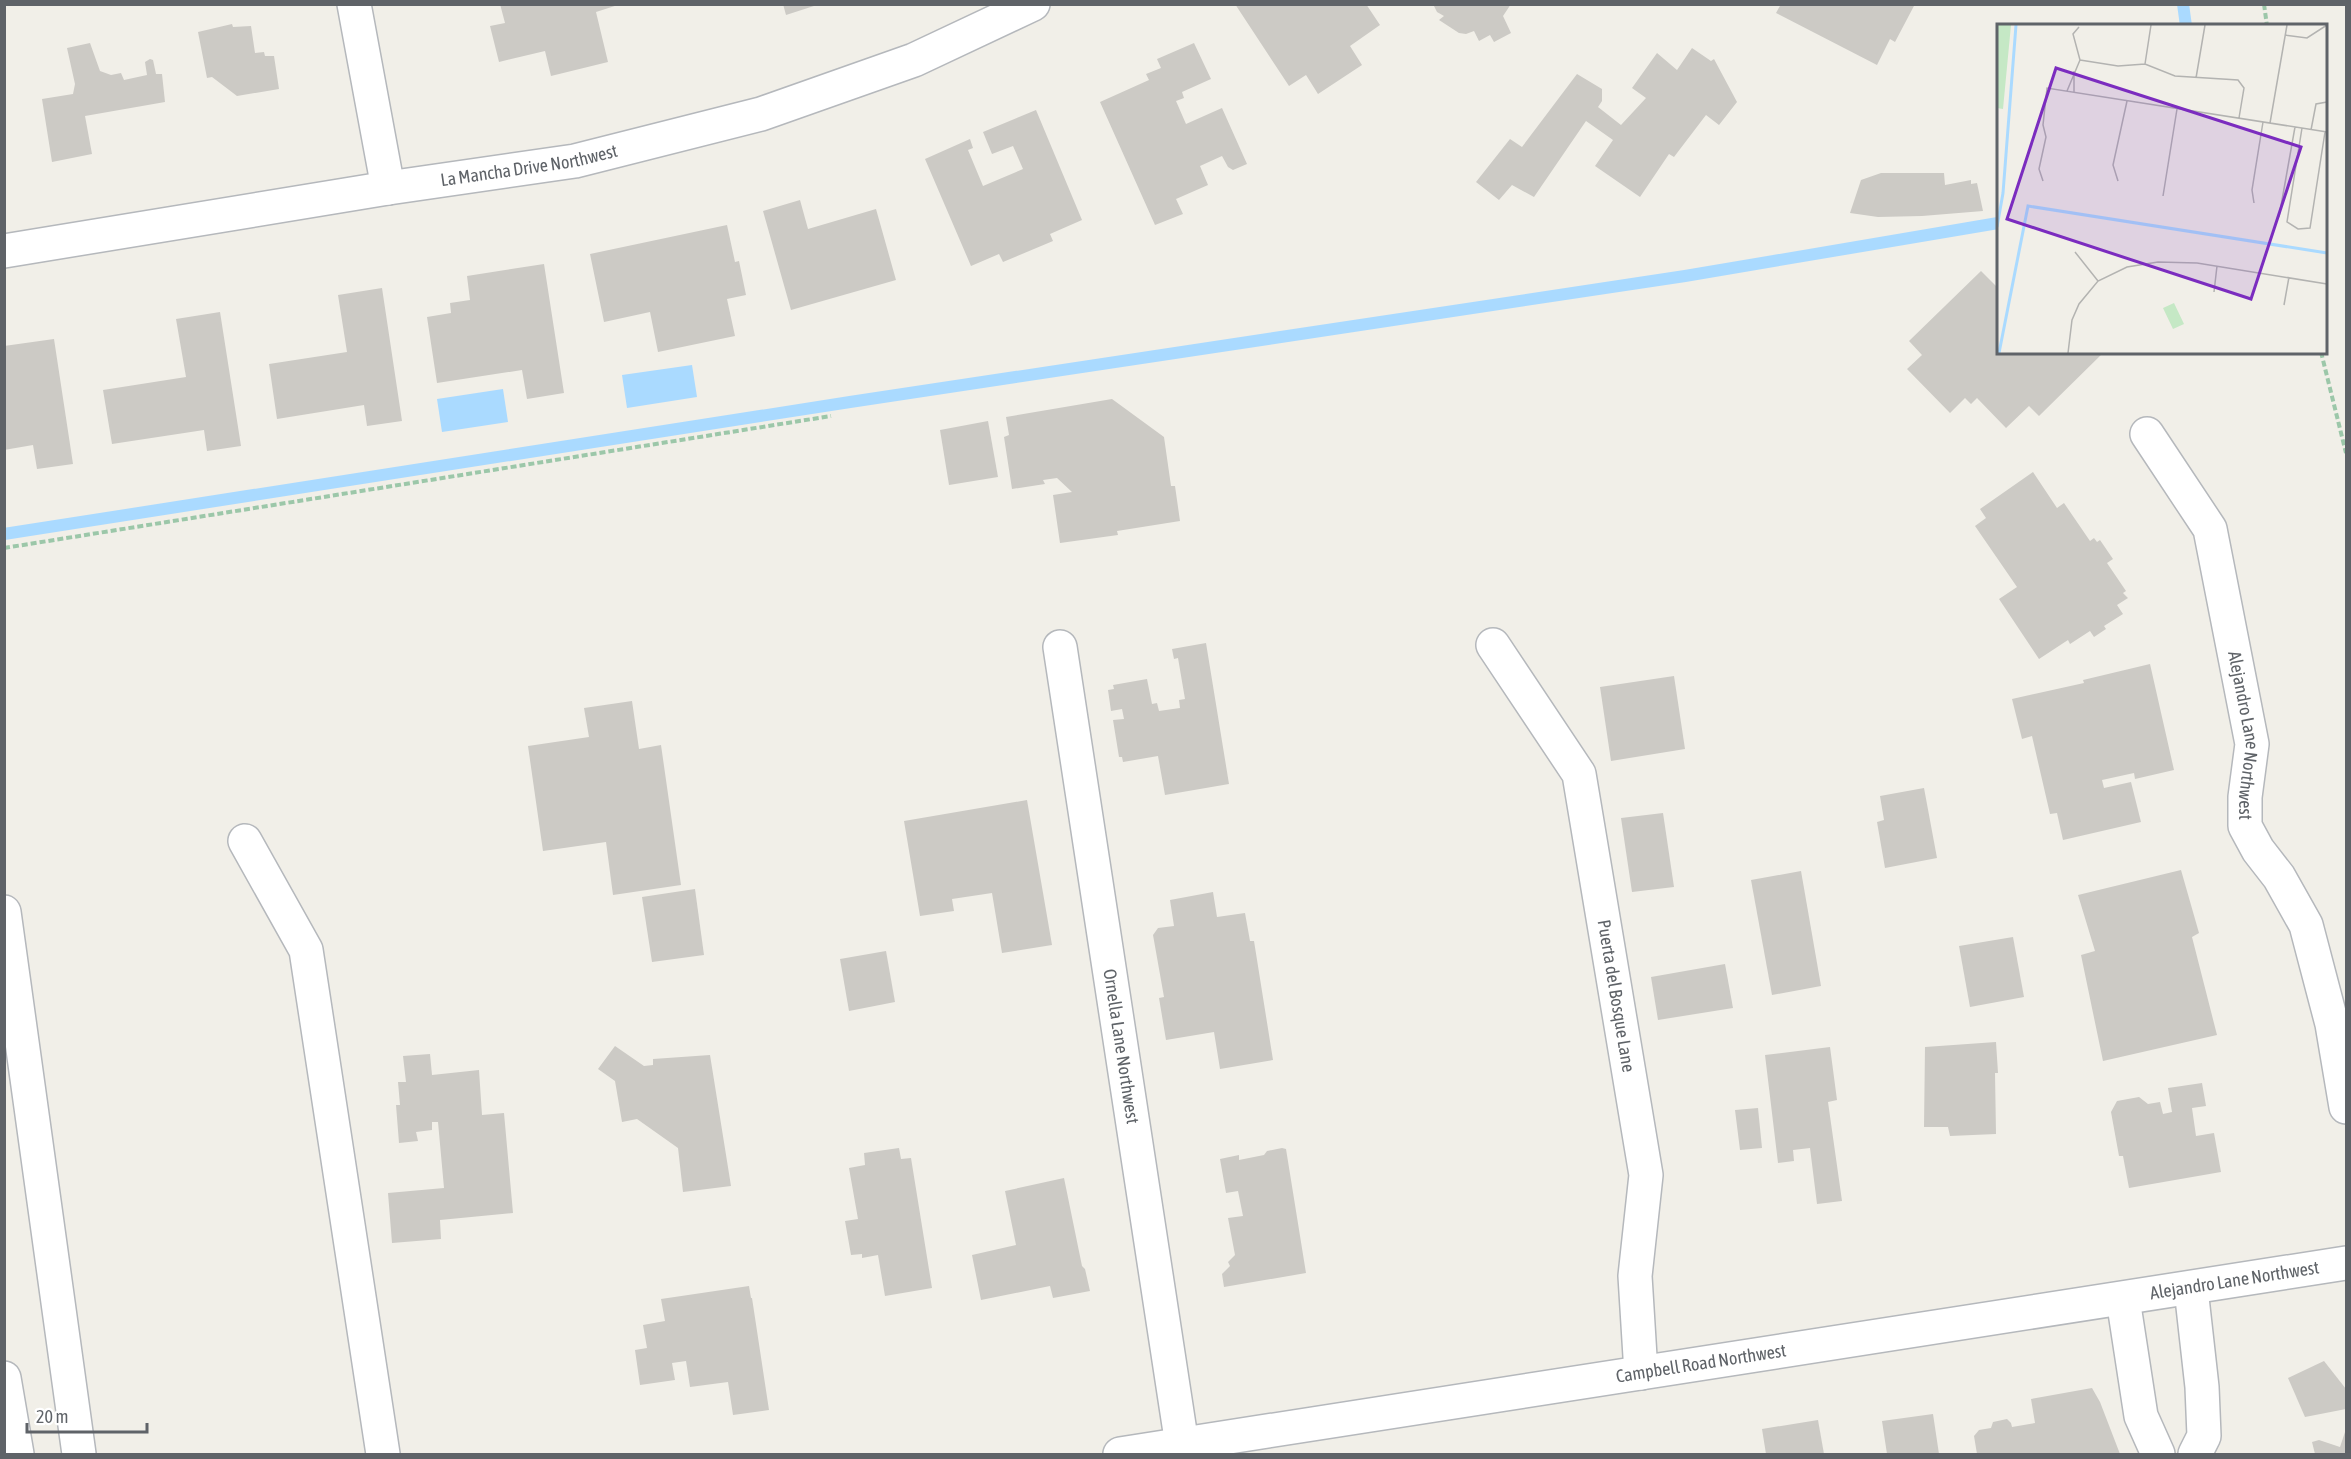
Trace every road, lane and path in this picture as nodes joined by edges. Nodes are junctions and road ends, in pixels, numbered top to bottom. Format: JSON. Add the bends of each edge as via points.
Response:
{"nodes":[{"id":1,"x":354,"y":4,"type":"edge"},
{"id":2,"x":1033,"y":4,"type":"edge"},
{"id":3,"x":2264,"y":4,"type":"edge"},
{"id":4,"x":2267,"y":24,"type":"edge"},
{"id":5,"x":388,"y":189,"type":"junction"},
{"id":6,"x":4,"y":251,"type":"edge"},
{"id":7,"x":2321,"y":354,"type":"edge"},
{"id":8,"x":831,"y":416,"type":"dead end"},
{"id":9,"x":2147,"y":434,"type":"dead end"},
{"id":10,"x":2346,"y":453,"type":"edge"},
{"id":11,"x":4,"y":548,"type":"edge"},
{"id":12,"x":1493,"y":645,"type":"dead end"},
{"id":13,"x":1060,"y":647,"type":"dead end"},
{"id":14,"x":245,"y":841,"type":"dead end"},
{"id":15,"x":4,"y":912,"type":"edge"},
{"id":16,"x":2346,"y":1107,"type":"edge"},
{"id":17,"x":2346,"y":1263,"type":"edge"},
{"id":18,"x":2191,"y":1289,"type":"junction"},
{"id":19,"x":2123,"y":1299,"type":"junction"},
{"id":20,"x":1641,"y":1373,"type":"junction"},
{"id":21,"x":4,"y":1378,"type":"edge"},
{"id":22,"x":1182,"y":1445,"type":"junction"},
{"id":23,"x":17,"y":1455,"type":"edge"},
{"id":24,"x":79,"y":1455,"type":"edge"},
{"id":25,"x":383,"y":1455,"type":"edge"},
{"id":26,"x":1120,"y":1455,"type":"edge"},
{"id":27,"x":2158,"y":1455,"type":"edge"},
{"id":28,"x":2195,"y":1455,"type":"edge"}],
"edges":[{"from":1,"to":5,"type":"street"},
{"from":2,"to":5,"type":"street","name":"La Mancha Drive Northwest","via":[[914,60],[761,114],[575,161]]},
{"from":3,"to":4,"type":"path"},
{"from":5,"to":6,"type":"street","name":"La Mancha Drive Northwest"},
{"from":7,"to":10,"type":"path"},
{"from":8,"to":11,"type":"path"},
{"from":9,"to":16,"type":"street","name":"Alejandro Lane Northwest","via":[[2210,529],[2252,744],[2245,826],[2306,925],[2332,1024]]},
{"from":12,"to":20,"type":"street","name":"Puerta del Bosque Lane","via":[[1579,774],[1647,1175],[1635,1276]]},
{"from":13,"to":22,"type":"street","name":"Ornella Lane Northwest"},
{"from":14,"to":25,"type":"street","via":[[306,950]]},
{"from":15,"to":24,"type":"street"},
{"from":17,"to":18,"type":"street","name":"Alejandro Lane Northwest"},
{"from":18,"to":19,"type":"street","name":"Alejandro Lane Northwest"},
{"from":18,"to":28,"type":"street","via":[[2204,1436]]},
{"from":19,"to":20,"type":"street","name":"Campbell Road Northwest"},
{"from":19,"to":27,"type":"street","via":[[2141,1416]]},
{"from":20,"to":22,"type":"street","name":"Campbell Road Northwest"},
{"from":21,"to":23,"type":"street"},
{"from":22,"to":26,"type":"street","name":"Campbell Road Northwest"}]}
